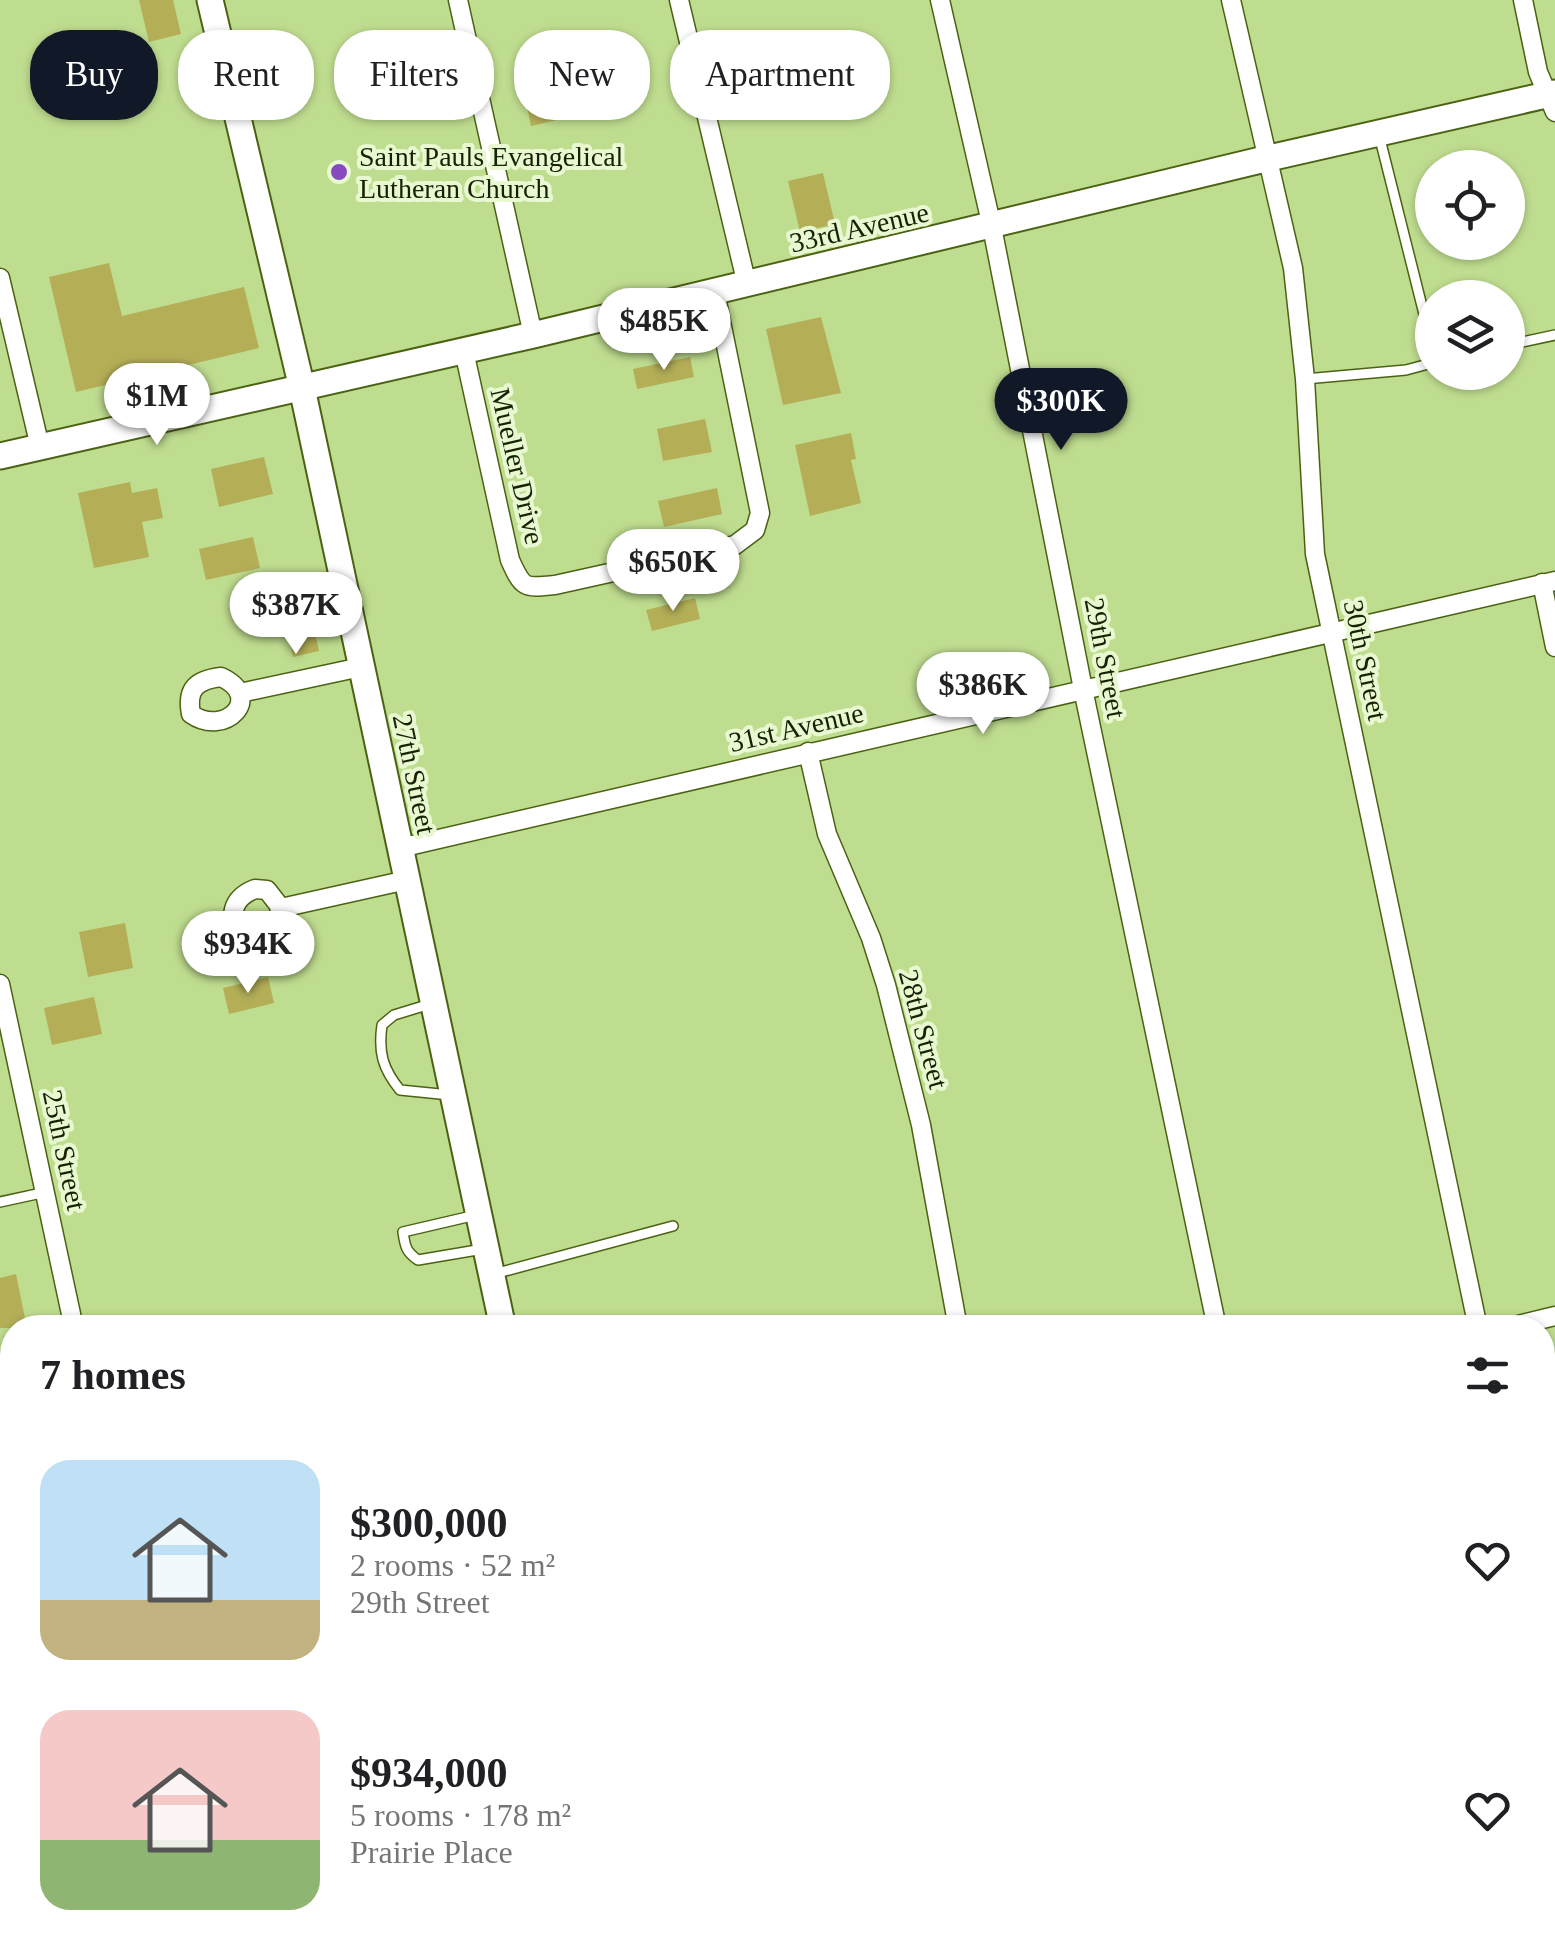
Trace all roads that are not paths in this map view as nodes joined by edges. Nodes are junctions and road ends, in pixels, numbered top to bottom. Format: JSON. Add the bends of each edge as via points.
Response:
{"nodes":[{"id":1,"x":210,"y":0,"type":"edge"},
{"id":2,"x":458,"y":0,"type":"edge"},
{"id":3,"x":679,"y":0,"type":"edge"},
{"id":4,"x":940,"y":0,"type":"edge"},
{"id":5,"x":1231,"y":0,"type":"edge"},
{"id":6,"x":1523,"y":0,"type":"edge"},
{"id":7,"x":1552,"y":100,"type":"edge"},
{"id":8,"x":1379,"y":133,"type":"junction"},
{"id":9,"x":1268,"y":158,"type":"junction"},
{"id":10,"x":992,"y":227,"type":"junction"},
{"id":11,"x":0,"y":278,"type":"edge"},
{"id":12,"x":1416,"y":280,"type":"edge"},
{"id":13,"x":748,"y":284,"type":"junction"},
{"id":14,"x":714,"y":292,"type":"junction"},
{"id":15,"x":1555,"y":334,"type":"edge"},
{"id":16,"x":533,"y":335,"type":"junction"},
{"id":17,"x":1525,"y":342,"type":"edge"},
{"id":18,"x":464,"y":351,"type":"junction"},
{"id":19,"x":1415,"y":368,"type":"edge"},
{"id":20,"x":1305,"y":379,"type":"junction"},
{"id":21,"x":302,"y":388,"type":"junction"},
{"id":22,"x":40,"y":447,"type":"junction"},
{"id":23,"x":0,"y":456,"type":"edge"},
{"id":24,"x":1549,"y":582,"type":"edge"},
{"id":25,"x":1333,"y":630,"type":"junction"},
{"id":26,"x":1555,"y":647,"type":"edge"},
{"id":27,"x":361,"y":667,"type":"junction"},
{"id":28,"x":1084,"y":689,"type":"junction"},
{"id":29,"x":240,"y":693,"type":"dead end"},
{"id":30,"x":808,"y":752,"type":"junction"},
{"id":31,"x":400,"y":848,"type":"junction"},
{"id":32,"x":407,"y":880,"type":"junction"},
{"id":33,"x":282,"y":908,"type":"dead end"},
{"id":34,"x":0,"y":984,"type":"edge"},
{"id":35,"x":433,"y":1003,"type":"junction"},
{"id":36,"x":453,"y":1095,"type":"junction"},
{"id":37,"x":46,"y":1192,"type":"junction"},
{"id":38,"x":0,"y":1202,"type":"edge"},
{"id":39,"x":478,"y":1215,"type":"junction"},
{"id":40,"x":673,"y":1226,"type":"dead end"},
{"id":41,"x":486,"y":1248,"type":"junction"},
{"id":42,"x":491,"y":1274,"type":"junction"},
{"id":43,"x":71,"y":1315,"type":"edge"},
{"id":44,"x":500,"y":1315,"type":"edge"},
{"id":45,"x":956,"y":1315,"type":"edge"},
{"id":46,"x":1214,"y":1315,"type":"edge"},
{"id":47,"x":1475,"y":1315,"type":"edge"}],
"edges":[{"from":1,"to":21,"type":"main road","name":"27th Street"},
{"from":2,"to":16,"type":"street"},
{"from":3,"to":13,"type":"street"},
{"from":4,"to":10,"type":"street","name":"29th Street"},
{"from":5,"to":9,"type":"street","name":"30th Street"},
{"from":6,"to":7,"type":"street","via":[[1538,72]]},
{"from":7,"to":8,"type":"main road","name":"33rd Avenue"},
{"from":8,"to":9,"type":"main road","name":"33rd Avenue"},
{"from":8,"to":12,"type":"lane"},
{"from":9,"to":10,"type":"main road","name":"33rd Avenue"},
{"from":9,"to":20,"type":"street","name":"30th Street","via":[[1293,268]]},
{"from":10,"to":13,"type":"main road","name":"33rd Avenue"},
{"from":10,"to":28,"type":"street","name":"29th Street"},
{"from":11,"to":22,"type":"street"},
{"from":13,"to":14,"type":"main road","name":"33rd Avenue"},
{"from":14,"to":16,"type":"main road","name":"33rd Avenue"},
{"from":14,"to":18,"type":"street","name":"Mueller Drive","via":[[760,513],[755,530],[735,545],[555,585],[530,588],[520,582]]},
{"from":15,"to":17,"type":"lane"},
{"from":16,"to":18,"type":"main road","name":"33rd Avenue"},
{"from":18,"to":21,"type":"main road","name":"33rd Avenue"},
{"from":19,"to":20,"type":"lane"},
{"from":20,"to":25,"type":"street","name":"30th Street","via":[[1315,554]]},
{"from":21,"to":22,"type":"main road","name":"33rd Avenue"},
{"from":21,"to":27,"type":"main road","name":"27th Street"},
{"from":22,"to":23,"type":"main road","name":"33rd Avenue"},
{"from":24,"to":25,"type":"street","name":"31st Avenue"},
{"from":24,"to":26,"type":"street"},
{"from":25,"to":28,"type":"street","name":"31st Avenue"},
{"from":25,"to":47,"type":"street","name":"30th Street"},
{"from":27,"to":29,"type":"street"},
{"from":27,"to":31,"type":"main road","name":"27th Street"},
{"from":28,"to":30,"type":"street","name":"31st Avenue"},
{"from":28,"to":46,"type":"street","name":"29th Street"},
{"from":30,"to":31,"type":"street","name":"31st Avenue"},
{"from":30,"to":45,"type":"street","name":"28th Street","via":[[827,834],[886,985],[921,1124]]},
{"from":31,"to":32,"type":"main road","name":"27th Street"},
{"from":32,"to":33,"type":"street"},
{"from":32,"to":35,"type":"main road","name":"27th Street"},
{"from":34,"to":37,"type":"street","name":"25th Street"},
{"from":35,"to":36,"type":"main road","name":"27th Street"},
{"from":35,"to":36,"type":"lane","via":[[382,1025],[380,1056],[400,1090]]},
{"from":36,"to":39,"type":"main road","name":"27th Street"},
{"from":37,"to":38,"type":"lane"},
{"from":37,"to":43,"type":"street","name":"25th Street"},
{"from":39,"to":41,"type":"main road","name":"27th Street"},
{"from":39,"to":41,"type":"lane","via":[[403,1232],[404,1243],[418,1260]]},
{"from":40,"to":42,"type":"lane"},
{"from":41,"to":42,"type":"main road","name":"27th Street"},
{"from":42,"to":44,"type":"main road","name":"27th Street"}]}
